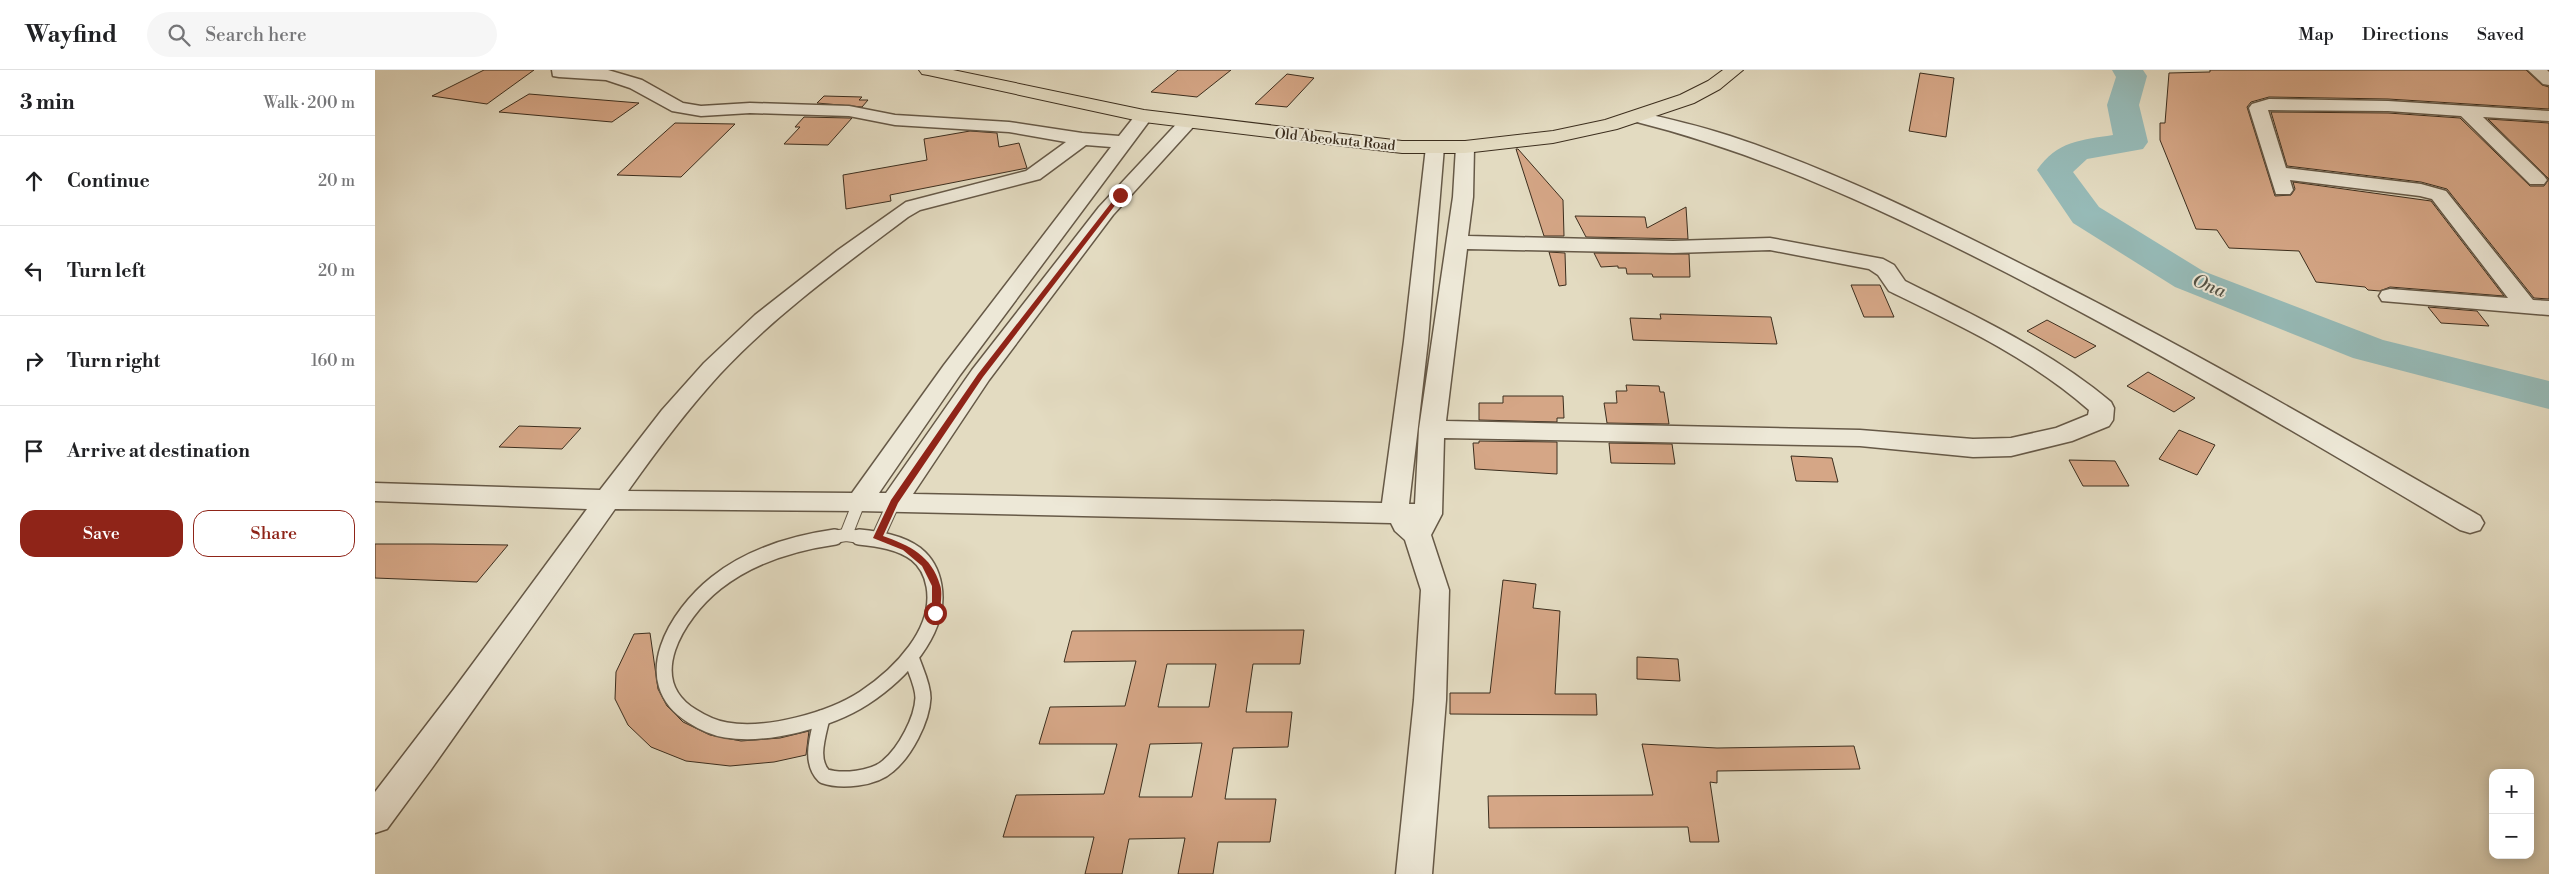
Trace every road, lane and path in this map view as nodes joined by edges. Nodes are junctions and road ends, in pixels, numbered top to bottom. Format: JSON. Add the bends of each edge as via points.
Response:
{"nodes":[{"id":1,"x":928,"y":70,"type":"edge"},
{"id":2,"x":1734,"y":70,"type":"edge"},
{"id":3,"x":2536,"y":70,"type":"edge"},
{"id":4,"x":559,"y":72,"type":"dead end"},
{"id":5,"x":2549,"y":80,"type":"edge"},
{"id":6,"x":2467,"y":112,"type":"junction"},
{"id":7,"x":1143,"y":116,"type":"junction"},
{"id":8,"x":2549,"y":116,"type":"edge"},
{"id":9,"x":1639,"y":117,"type":"junction"},
{"id":10,"x":1188,"y":122,"type":"junction"},
{"id":11,"x":1082,"y":139,"type":"junction"},
{"id":12,"x":1123,"y":142,"type":"junction"},
{"id":13,"x":1435,"y":147,"type":"junction"},
{"id":14,"x":1465,"y":148,"type":"junction"},
{"id":15,"x":1106,"y":166,"type":"junction"},
{"id":16,"x":1142,"y":171,"type":"junction"},
{"id":17,"x":2537,"y":180,"type":"dead end"},
{"id":18,"x":2280,"y":181,"type":"joint"},
{"id":19,"x":1088,"y":190,"type":"junction"},
{"id":20,"x":1120,"y":195,"type":"junction"},
{"id":21,"x":1456,"y":242,"type":"junction"},
{"id":22,"x":2390,"y":296,"type":"dead end"},
{"id":23,"x":2525,"y":305,"type":"junction"},
{"id":24,"x":2549,"y":308,"type":"edge"},
{"id":25,"x":1432,"y":429,"type":"junction"},
{"id":26,"x":375,"y":492,"type":"edge"},
{"id":27,"x":608,"y":500,"type":"junction"},
{"id":28,"x":859,"y":502,"type":"junction"},
{"id":29,"x":894,"y":502,"type":"junction"},
{"id":30,"x":1394,"y":514,"type":"junction"},
{"id":31,"x":2470,"y":523,"type":"dead end"},
{"id":32,"x":1423,"y":525,"type":"junction"},
{"id":33,"x":846,"y":535,"type":"junction"},
{"id":34,"x":878,"y":538,"type":"junction"},
{"id":35,"x":911,"y":657,"type":"junction"},
{"id":36,"x":822,"y":718,"type":"junction"},
{"id":37,"x":375,"y":818,"type":"edge"},
{"id":38,"x":1414,"y":874,"type":"edge"}],
"edges":[{"from":1,"to":7,"type":"highway","name":"Old Abeokuta Road"},
{"from":2,"to":9,"type":"highway","name":"Old Abeokuta Road","via":[[1687,100]]},
{"from":3,"to":5,"type":"street"},
{"from":4,"to":11,"type":"street","via":[[608,75],[637,84],[678,107],[701,111],[750,108],[849,111],[895,120],[1009,127]]},
{"from":6,"to":8,"type":"street"},
{"from":6,"to":17,"type":"street"},
{"from":6,"to":18,"type":"street","via":[[2388,106],[2269,104],[2258,108],[2271,140]]},
{"from":7,"to":10,"type":"highway","name":"Old Abeokuta Road"},
{"from":7,"to":12,"type":"street"},
{"from":9,"to":14,"type":"highway","name":"Old Abeokuta Road","via":[[1553,137]]},
{"from":9,"to":31,"type":"street","via":[[1723,140],[1888,205],[2056,289],[2251,395]]},
{"from":10,"to":13,"type":"highway","name":"Old Abeokuta Road","via":[[1341,141]]},
{"from":10,"to":16,"type":"street"},
{"from":11,"to":12,"type":"street"},
{"from":11,"to":27,"type":"street","via":[[1033,175],[913,206],[809,282],[740,341],[689,394]]},
{"from":12,"to":15,"type":"street"},
{"from":13,"to":14,"type":"highway","name":"Old Abeokuta Road"},
{"from":13,"to":30,"type":"street","via":[[1417,331]]},
{"from":14,"to":21,"type":"street","via":[[1463,197]]},
{"from":15,"to":16,"type":"street"},
{"from":15,"to":19,"type":"street"},
{"from":16,"to":20,"type":"street"},
{"from":18,"to":23,"type":"street","via":[[2421,190],[2439,195]]},
{"from":19,"to":20,"type":"street"},
{"from":19,"to":28,"type":"street","via":[[952,370]]},
{"from":20,"to":29,"type":"street","via":[[980,375]]},
{"from":21,"to":25,"type":"street"},
{"from":21,"to":25,"type":"street","via":[[1673,247],[1770,244],[1875,264],[1886,270],[1897,286],[2037,359],[2079,387],[2102,408],[2100,420],[2063,435],[2011,447],[1860,438]]},
{"from":22,"to":23,"type":"street"},
{"from":23,"to":24,"type":"street"},
{"from":25,"to":32,"type":"street"},
{"from":26,"to":27,"type":"street"},
{"from":27,"to":28,"type":"street"},
{"from":27,"to":37,"type":"street","via":[[449,724]]},
{"from":28,"to":29,"type":"street"},
{"from":28,"to":33,"type":"lane"},
{"from":29,"to":30,"type":"street"},
{"from":29,"to":34,"type":"lane"},
{"from":30,"to":32,"type":"street"},
{"from":32,"to":38,"type":"street","via":[[1435,590],[1430,700]]},
{"from":33,"to":34,"type":"lane"},
{"from":33,"to":36,"type":"lane","via":[[801,542],[770,552],[734,571],[703,595],[679,623],[666,652],[664,681],[676,705],[701,723],[736,731],[778,729]]},
{"from":34,"to":35,"type":"lane","via":[[906,547],[926,564],[936,586],[935,613],[923,643]]},
{"from":35,"to":36,"type":"lane","via":[[898,672],[864,698]]},
{"from":35,"to":36,"type":"lane","via":[[923,697],[921,708],[895,761],[882,771],[845,778],[829,778],[822,774],[815,757]]}]}
